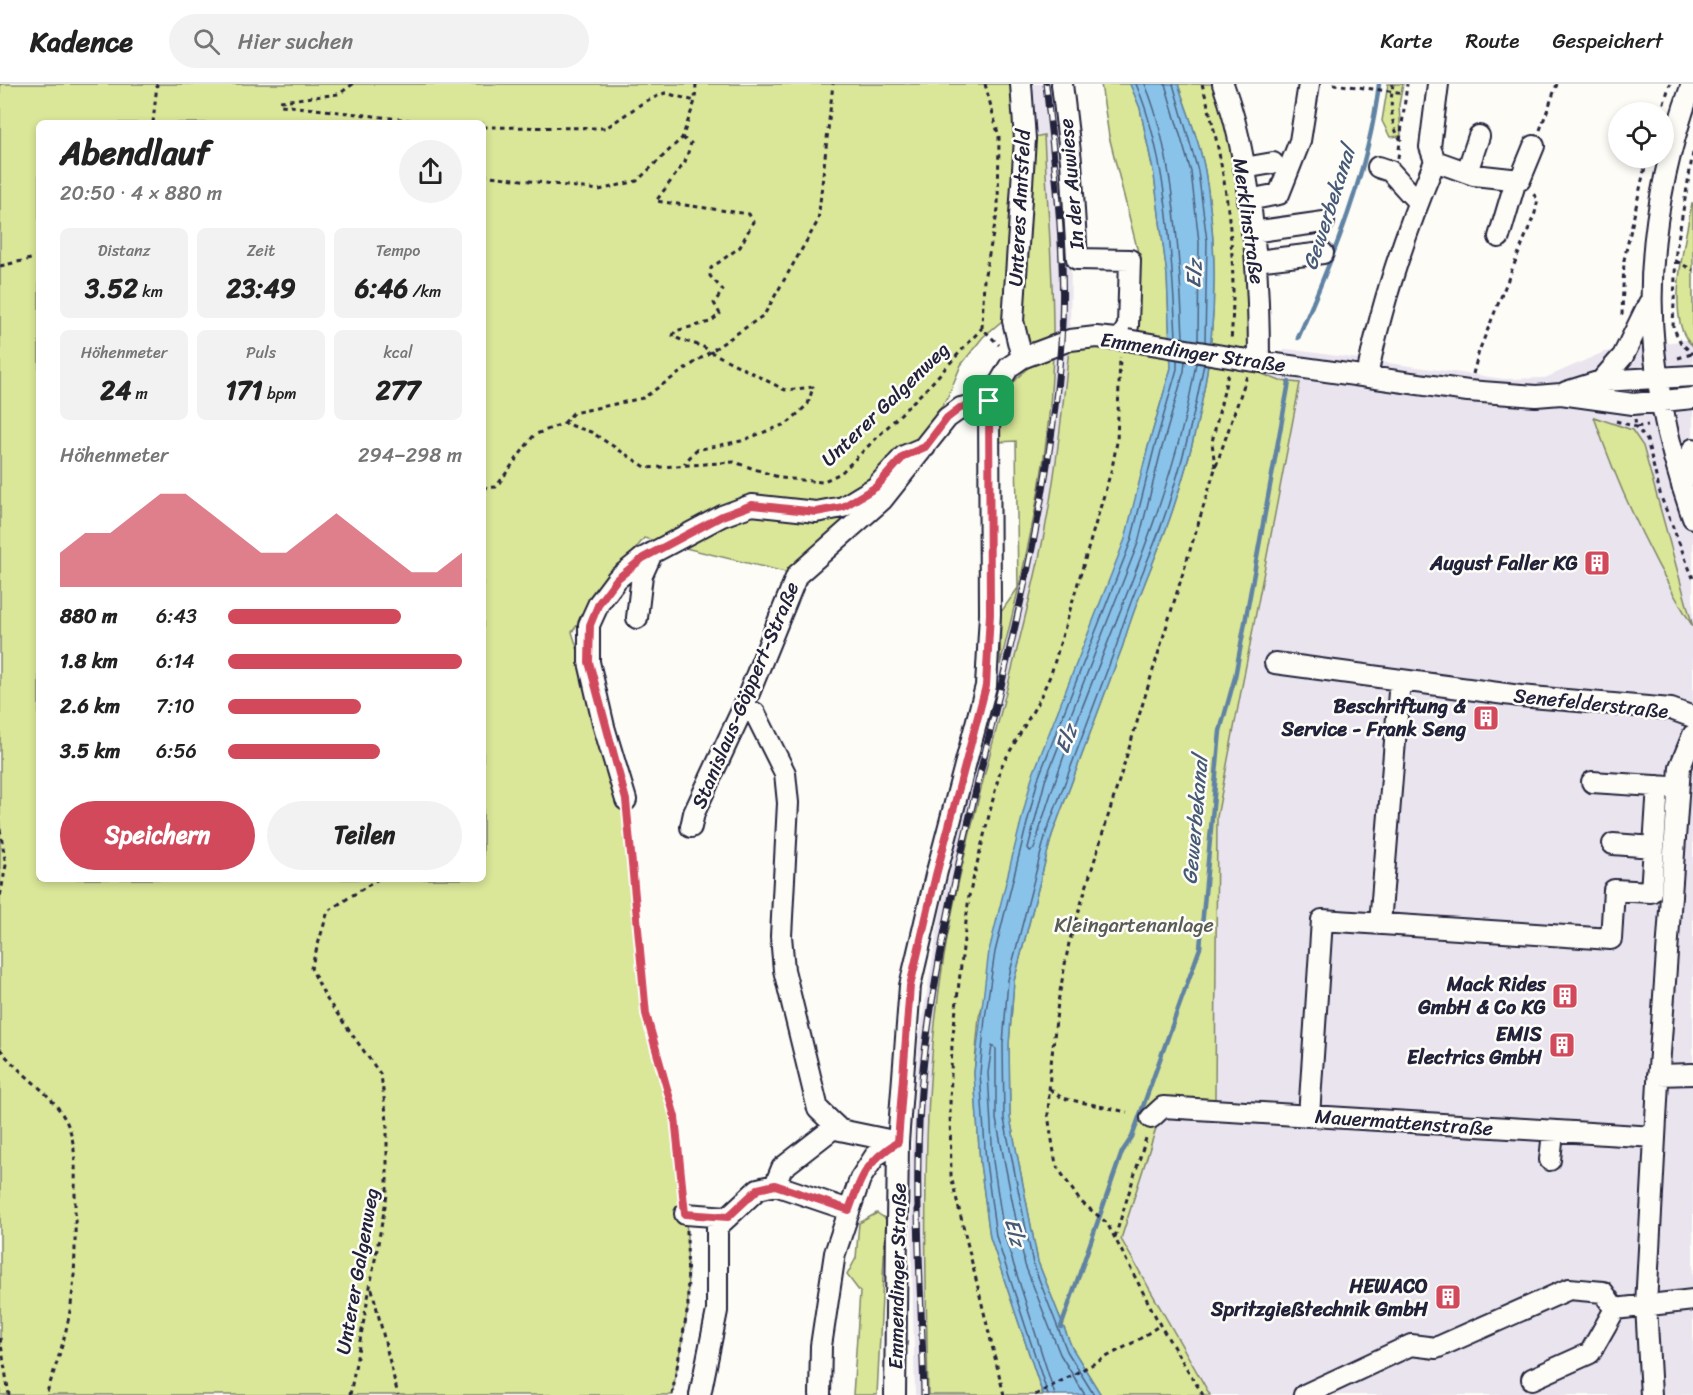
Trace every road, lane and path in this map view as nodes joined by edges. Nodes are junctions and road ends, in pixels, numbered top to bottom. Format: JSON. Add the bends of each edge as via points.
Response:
{"nodes":[{"id":1,"x":157,"y":84,"type":"edge"},
{"id":2,"x":353,"y":84,"type":"edge"},
{"id":3,"x":696,"y":84,"type":"edge"},
{"id":4,"x":833,"y":84,"type":"edge"},
{"id":5,"x":985,"y":84,"type":"edge"},
{"id":6,"x":1021,"y":84,"type":"edge"},
{"id":7,"x":1062,"y":84,"type":"edge"},
{"id":8,"x":1202,"y":84,"type":"edge"},
{"id":9,"x":1223,"y":84,"type":"edge"},
{"id":10,"x":1309,"y":84,"type":"edge"},
{"id":11,"x":1333,"y":84,"type":"edge"},
{"id":12,"x":1393,"y":84,"type":"edge"},
{"id":13,"x":1407,"y":84,"type":"edge"},
{"id":14,"x":1438,"y":84,"type":"edge"},
{"id":15,"x":1557,"y":84,"type":"edge"},
{"id":16,"x":1670,"y":84,"type":"edge"},
{"id":17,"x":1692,"y":84,"type":"edge"},
{"id":18,"x":1392,"y":90,"type":"junction"},
{"id":19,"x":1405,"y":93,"type":"junction"},
{"id":20,"x":694,"y":101,"type":"junction"},
{"id":21,"x":1664,"y":102,"type":"edge"},
{"id":22,"x":153,"y":120,"type":"edge"},
{"id":23,"x":408,"y":120,"type":"edge"},
{"id":24,"x":486,"y":126,"type":"edge"},
{"id":25,"x":1479,"y":136,"type":"dead end"},
{"id":26,"x":682,"y":138,"type":"junction"},
{"id":27,"x":1402,"y":141,"type":"junction"},
{"id":28,"x":1534,"y":146,"type":"joint"},
{"id":29,"x":1693,"y":153,"type":"edge"},
{"id":30,"x":1435,"y":160,"type":"junction"},
{"id":31,"x":1273,"y":162,"type":"dead end"},
{"id":32,"x":1378,"y":167,"type":"dead end"},
{"id":33,"x":1244,"y":168,"type":"junction"},
{"id":34,"x":1645,"y":168,"type":"edge"},
{"id":35,"x":1467,"y":172,"type":"junction"},
{"id":36,"x":486,"y":175,"type":"edge"},
{"id":37,"x":1518,"y":180,"type":"junction"},
{"id":38,"x":1396,"y":181,"type":"junction"},
{"id":39,"x":1248,"y":200,"type":"junction"},
{"id":40,"x":1418,"y":202,"type":"junction"},
{"id":41,"x":1324,"y":222,"type":"dead end"},
{"id":42,"x":1252,"y":232,"type":"junction"},
{"id":43,"x":1498,"y":237,"type":"dead end"},
{"id":44,"x":1323,"y":253,"type":"dead end"},
{"id":45,"x":36,"y":258,"type":"edge"},
{"id":46,"x":1256,"y":261,"type":"junction"},
{"id":47,"x":1676,"y":261,"type":"junction"},
{"id":48,"x":0,"y":266,"type":"edge"},
{"id":49,"x":1693,"y":270,"type":"edge"},
{"id":50,"x":1651,"y":299,"type":"junction"},
{"id":51,"x":1622,"y":324,"type":"dead end"},
{"id":52,"x":982,"y":328,"type":"junction"},
{"id":53,"x":1124,"y":339,"type":"junction"},
{"id":54,"x":999,"y":345,"type":"dead end"},
{"id":55,"x":711,"y":352,"type":"junction"},
{"id":56,"x":1693,"y":354,"type":"edge"},
{"id":57,"x":1022,"y":358,"type":"junction"},
{"id":58,"x":1240,"y":360,"type":"junction"},
{"id":59,"x":1120,"y":364,"type":"dead end"},
{"id":60,"x":1656,"y":376,"type":"junction"},
{"id":61,"x":1693,"y":376,"type":"edge"},
{"id":62,"x":1367,"y":377,"type":"junction"},
{"id":63,"x":1601,"y":381,"type":"junction"},
{"id":64,"x":1468,"y":391,"type":"junction"},
{"id":65,"x":1561,"y":394,"type":"junction"},
{"id":66,"x":1693,"y":398,"type":"edge"},
{"id":67,"x":989,"y":401,"type":"junction"},
{"id":68,"x":1660,"y":401,"type":"junction"},
{"id":69,"x":1614,"y":420,"type":"dead end"},
{"id":70,"x":564,"y":423,"type":"junction"},
{"id":71,"x":925,"y":447,"type":"junction"},
{"id":72,"x":1693,"y":449,"type":"edge"},
{"id":73,"x":684,"y":464,"type":"junction"},
{"id":74,"x":1215,"y":469,"type":"junction"},
{"id":75,"x":1682,"y":486,"type":"junction"},
{"id":76,"x":486,"y":488,"type":"edge"},
{"id":77,"x":1693,"y":518,"type":"edge"},
{"id":78,"x":652,"y":553,"type":"junction"},
{"id":79,"x":1693,"y":578,"type":"edge"},
{"id":80,"x":637,"y":618,"type":"dead end"},
{"id":81,"x":1275,"y":663,"type":"dead end"},
{"id":82,"x":1400,"y":680,"type":"junction"},
{"id":83,"x":743,"y":708,"type":"junction"},
{"id":84,"x":1693,"y":717,"type":"edge"},
{"id":85,"x":1693,"y":735,"type":"edge"},
{"id":86,"x":1683,"y":780,"type":"edge"},
{"id":87,"x":1592,"y":782,"type":"dead end"},
{"id":88,"x":1658,"y":786,"type":"junction"},
{"id":89,"x":626,"y":800,"type":"joint"},
{"id":90,"x":691,"y":827,"type":"dead end"},
{"id":91,"x":0,"y":829,"type":"edge"},
{"id":92,"x":1613,"y":844,"type":"dead end"},
{"id":93,"x":1654,"y":847,"type":"junction"},
{"id":94,"x":373,"y":882,"type":"edge"},
{"id":95,"x":0,"y":897,"type":"edge"},
{"id":96,"x":1380,"y":924,"type":"junction"},
{"id":97,"x":0,"y":1049,"type":"edge"},
{"id":98,"x":1693,"y":1074,"type":"edge"},
{"id":99,"x":1658,"y":1075,"type":"junction"},
{"id":100,"x":1050,"y":1089,"type":"junction"},
{"id":101,"x":1127,"y":1112,"type":"dead end"},
{"id":102,"x":1153,"y":1116,"type":"joint"},
{"id":103,"x":1309,"y":1116,"type":"junction"},
{"id":104,"x":836,"y":1126,"type":"junction"},
{"id":105,"x":1553,"y":1132,"type":"junction"},
{"id":106,"x":1655,"y":1137,"type":"junction"},
{"id":107,"x":898,"y":1142,"type":"junction"},
{"id":108,"x":1550,"y":1160,"type":"dead end"},
{"id":109,"x":775,"y":1185,"type":"junction"},
{"id":110,"x":849,"y":1210,"type":"junction"},
{"id":111,"x":685,"y":1214,"type":"junction"},
{"id":112,"x":728,"y":1217,"type":"junction"},
{"id":113,"x":1115,"y":1238,"type":"junction"},
{"id":114,"x":371,"y":1286,"type":"junction"},
{"id":115,"x":1693,"y":1300,"type":"edge"},
{"id":116,"x":1646,"y":1305,"type":"junction"},
{"id":117,"x":1615,"y":1309,"type":"junction"},
{"id":118,"x":1160,"y":1325,"type":"junction"},
{"id":119,"x":0,"y":1338,"type":"edge"},
{"id":120,"x":1532,"y":1379,"type":"dead end"},
{"id":121,"x":9,"y":1395,"type":"edge"},
{"id":122,"x":46,"y":1395,"type":"edge"},
{"id":123,"x":350,"y":1395,"type":"edge"},
{"id":124,"x":399,"y":1395,"type":"edge"},
{"id":125,"x":672,"y":1395,"type":"edge"},
{"id":126,"x":700,"y":1395,"type":"edge"},
{"id":127,"x":820,"y":1395,"type":"edge"},
{"id":128,"x":895,"y":1395,"type":"edge"},
{"id":129,"x":1004,"y":1395,"type":"edge"},
{"id":130,"x":1035,"y":1395,"type":"edge"},
{"id":131,"x":1203,"y":1395,"type":"edge"},
{"id":132,"x":1304,"y":1395,"type":"edge"},
{"id":133,"x":1651,"y":1395,"type":"edge"}],
"edges":[{"from":1,"to":22,"type":"path"},
{"from":2,"to":23,"type":"path","via":[[339,94],[280,101],[281,105]]},
{"from":3,"to":20,"type":"path"},
{"from":4,"to":55,"type":"path","via":[[818,221],[764,315]]},
{"from":5,"to":52,"type":"path","via":[[999,137],[998,208],[984,279]]},
{"from":6,"to":57,"type":"street","name":"Unteres Amtsfeld","via":[[1025,139],[1013,321]]},
{"from":7,"to":53,"type":"street","name":"In der Auwiese","via":[[1077,259],[1130,260],[1125,294],[1128,326]]},
{"from":8,"to":58,"type":"path","via":[[1214,126],[1232,254]]},
{"from":9,"to":33,"type":"street","name":"Merklinstraße"},
{"from":10,"to":39,"type":"street","via":[[1300,141],[1279,194]]},
{"from":11,"to":18,"type":"path"},
{"from":12,"to":18,"type":"path"},
{"from":13,"to":19,"type":"path"},
{"from":14,"to":30,"type":"street","via":[[1430,147]]},
{"from":15,"to":28,"type":"path"},
{"from":16,"to":21,"type":"path"},
{"from":17,"to":50,"type":"street","via":[[1660,198]]},
{"from":18,"to":19,"type":"path"},
{"from":18,"to":27,"type":"path","via":[[1391,112],[1396,135]]},
{"from":19,"to":27,"type":"path"},
{"from":20,"to":24,"type":"path","via":[[665,93],[606,128]]},
{"from":20,"to":26,"type":"path"},
{"from":25,"to":35,"type":"street"},
{"from":26,"to":36,"type":"path","via":[[637,181],[599,190]]},
{"from":26,"to":55,"type":"path","via":[[691,143],[686,162],[656,201],[749,214],[753,222],[740,247],[711,268],[710,276],[723,290],[714,303],[720,314],[710,322],[675,331],[673,336],[701,344]]},
{"from":27,"to":38,"type":"path"},
{"from":28,"to":37,"type":"street"},
{"from":29,"to":47,"type":"path"},
{"from":30,"to":35,"type":"street"},
{"from":30,"to":40,"type":"street"},
{"from":31,"to":33,"type":"street"},
{"from":32,"to":38,"type":"street","via":[[1390,171]]},
{"from":33,"to":39,"type":"street","name":"Merklinstraße"},
{"from":34,"to":51,"type":"path","via":[[1624,260]]},
{"from":35,"to":37,"type":"street"},
{"from":37,"to":43,"type":"street"},
{"from":37,"to":64,"type":"path","via":[[1538,199],[1479,351]]},
{"from":38,"to":40,"type":"street"},
{"from":39,"to":42,"type":"street","name":"Merklinstraße"},
{"from":40,"to":62,"type":"street","via":[[1382,312]]},
{"from":41,"to":42,"type":"street"},
{"from":42,"to":46,"type":"street","name":"Merklinstraße"},
{"from":44,"to":46,"type":"street"},
{"from":45,"to":48,"type":"path"},
{"from":46,"to":58,"type":"street","name":"Merklinstraße","via":[[1259,292]]},
{"from":47,"to":49,"type":"path"},
{"from":47,"to":56,"type":"path","via":[[1673,327],[1681,344]]},
{"from":50,"to":60,"type":"street"},
{"from":50,"to":63,"type":"street","via":[[1623,356]]},
{"from":52,"to":54,"type":"path"},
{"from":52,"to":73,"type":"path","name":"Unterer Galgenweg","via":[[841,473],[822,482],[781,478],[734,462]]},
{"from":53,"to":57,"type":"street","name":"Emmendinger Straße","via":[[1070,340]]},
{"from":53,"to":58,"type":"street","name":"Emmendinger Straße","bridge":true},
{"from":55,"to":70,"type":"path","via":[[643,398],[573,413]]},
{"from":55,"to":73,"type":"path","via":[[785,390],[813,387],[808,404],[788,423],[741,441],[696,450]]},
{"from":57,"to":67,"type":"street","name":"Emmendinger Straße","via":[[1009,367]]},
{"from":58,"to":62,"type":"street","name":"Emmendinger Straße"},
{"from":58,"to":74,"type":"path","via":[[1212,442]]},
{"from":58,"to":74,"type":"path","via":[[1250,369]]},
{"from":59,"to":129,"type":"path","via":[[1118,442],[1105,496],[1051,674],[1001,767],[995,789],[969,896],[952,1043],[951,1176]]},
{"from":60,"to":61,"type":"street","name":"Emmendinger Straße"},
{"from":60,"to":63,"type":"street","name":"Emmendinger Straße"},
{"from":60,"to":68,"type":"street"},
{"from":62,"to":64,"type":"street","name":"Emmendinger Straße"},
{"from":63,"to":65,"type":"street","name":"Emmendinger Straße"},
{"from":64,"to":65,"type":"street","name":"Emmendinger Straße"},
{"from":65,"to":68,"type":"street","name":"Emmendinger Straße","via":[[1633,404]]},
{"from":66,"to":68,"type":"street","name":"Emmendinger Straße"},
{"from":67,"to":71,"type":"street","name":"Stanislaus-Göppert-Straße","via":[[960,408]]},
{"from":67,"to":107,"type":"street","name":"Emmendinger Straße","via":[[990,614],[986,686],[910,986]]},
{"from":68,"to":75,"type":"street"},
{"from":69,"to":79,"type":"path","via":[[1636,427],[1647,440],[1662,497]]},
{"from":70,"to":73,"type":"path","name":"Unterer Galgenweg","via":[[591,432],[647,468]]},
{"from":70,"to":76,"type":"path","via":[[534,435],[496,487]]},
{"from":71,"to":78,"type":"street","via":[[904,456],[876,487],[843,507],[816,512],[752,505],[722,516]]},
{"from":71,"to":83,"type":"street","name":"Stanislaus-Göppert-Straße","via":[[882,500],[797,575]]},
{"from":72,"to":75,"type":"street"},
{"from":74,"to":100,"type":"path","via":[[1069,943],[1058,1002]]},
{"from":75,"to":77,"type":"street"},
{"from":78,"to":80,"type":"street","via":[[642,575]]},
{"from":78,"to":89,"type":"street","via":[[617,579],[599,603],[590,625],[589,662]]},
{"from":81,"to":82,"type":"street","name":"Senefelderstraße"},
{"from":82,"to":84,"type":"street","name":"Senefelderstraße","via":[[1520,696],[1671,709]]},
{"from":82,"to":96,"type":"street"},
{"from":83,"to":90,"type":"street","name":"Stanislaus-Göppert-Straße"},
{"from":83,"to":104,"type":"street","via":[[755,713],[785,773],[788,802],[781,936],[784,970],[818,1109]]},
{"from":85,"to":86,"type":"street","via":[[1680,767]]},
{"from":86,"to":88,"type":"street"},
{"from":86,"to":99,"type":"street","via":[[1657,1015]]},
{"from":87,"to":88,"type":"street"},
{"from":88,"to":93,"type":"street"},
{"from":89,"to":111,"type":"path","via":[[646,1014],[675,1117]]},
{"from":91,"to":95,"type":"path","via":[[6,865]]},
{"from":92,"to":93,"type":"street"},
{"from":93,"to":96,"type":"street","via":[[1651,892],[1614,890],[1611,939]]},
{"from":94,"to":114,"type":"path","name":"Unterer Galgenweg","via":[[328,911],[311,968],[326,999],[381,1075],[387,1121],[387,1195]]},
{"from":96,"to":103,"type":"street","via":[[1322,920]]},
{"from":97,"to":122,"type":"path","via":[[58,1107],[68,1125],[75,1167],[72,1298]]},
{"from":98,"to":99,"type":"street"},
{"from":99,"to":106,"type":"street"},
{"from":100,"to":101,"type":"path","via":[[1062,1098]]},
{"from":100,"to":113,"type":"path","via":[[1048,1115],[1056,1165],[1080,1201],[1107,1223]]},
{"from":102,"to":103,"type":"street","name":"Mauermattenstraße","via":[[1163,1107]]},
{"from":102,"to":113,"type":"path"},
{"from":103,"to":105,"type":"street","name":"Mauermattenstraße"},
{"from":104,"to":107,"type":"street"},
{"from":104,"to":109,"type":"street","via":[[782,1168]]},
{"from":105,"to":106,"type":"street","name":"Mauermattenstraße"},
{"from":105,"to":108,"type":"street"},
{"from":106,"to":116,"type":"street"},
{"from":107,"to":110,"type":"street","via":[[875,1156],[860,1179]]},
{"from":107,"to":128,"type":"street","name":"Emmendinger Straße"},
{"from":109,"to":110,"type":"street"},
{"from":109,"to":112,"type":"street","via":[[758,1189]]},
{"from":110,"to":127,"type":"street","via":[[835,1253],[821,1346]]},
{"from":111,"to":112,"type":"street"},
{"from":111,"to":125,"type":"path","via":[[688,1307]]},
{"from":112,"to":126,"type":"street","via":[[717,1227],[717,1311]]},
{"from":113,"to":118,"type":"path"},
{"from":114,"to":123,"type":"path","name":"Unterer Galgenweg"},
{"from":114,"to":124,"type":"path"},
{"from":115,"to":116,"type":"street"},
{"from":116,"to":117,"type":"street"},
{"from":116,"to":133,"type":"street"},
{"from":117,"to":120,"type":"street","via":[[1592,1358]]},
{"from":117,"to":132,"type":"street","via":[[1603,1292],[1569,1290],[1538,1297],[1500,1329],[1436,1348],[1412,1345]]},
{"from":118,"to":130,"type":"path"},
{"from":118,"to":131,"type":"path"},
{"from":119,"to":121,"type":"path"}]}
